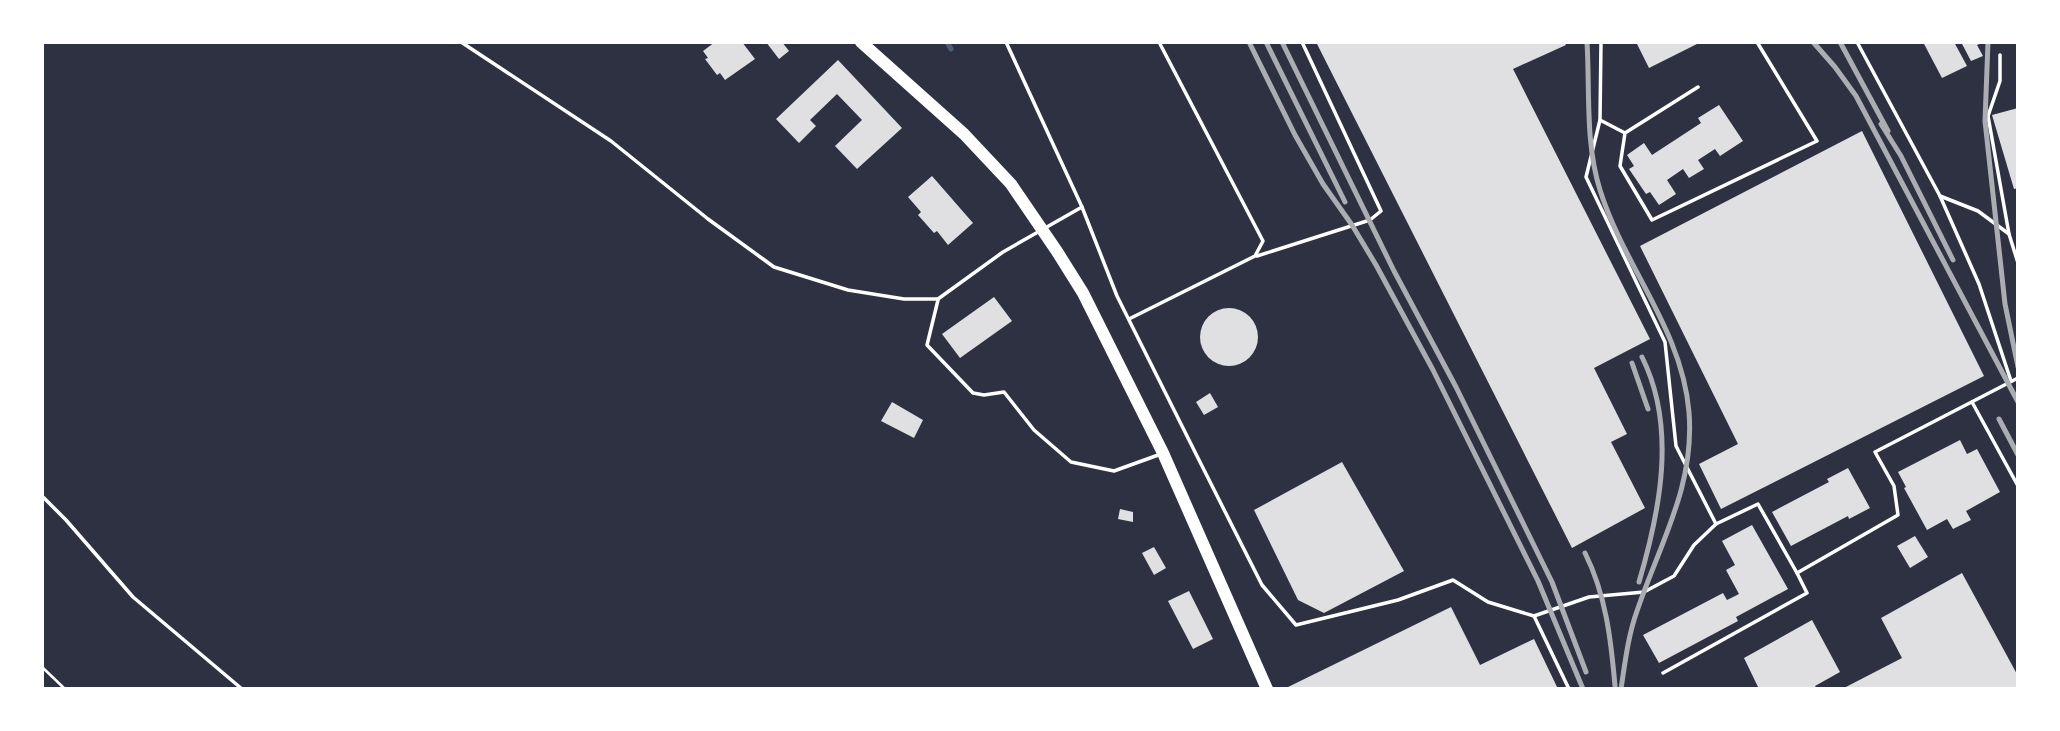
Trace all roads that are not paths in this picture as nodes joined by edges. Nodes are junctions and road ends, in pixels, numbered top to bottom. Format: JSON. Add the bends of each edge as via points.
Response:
{"nodes":[{"id":1,"x":461,"y":42,"type":"edge"},
{"id":2,"x":861,"y":42,"type":"edge"},
{"id":3,"x":1006,"y":42,"type":"edge"},
{"id":4,"x":1159,"y":42,"type":"edge"},
{"id":5,"x":1302,"y":42,"type":"edge"},
{"id":6,"x":1601,"y":42,"type":"edge"},
{"id":7,"x":1757,"y":42,"type":"edge"},
{"id":8,"x":1857,"y":42,"type":"edge"},
{"id":9,"x":2000,"y":54,"type":"dead end"},
{"id":10,"x":1698,"y":87,"type":"dead end"},
{"id":11,"x":1600,"y":120,"type":"junction"},
{"id":12,"x":1625,"y":133,"type":"junction"},
{"id":13,"x":1940,"y":196,"type":"junction"},
{"id":14,"x":1082,"y":207,"type":"junction"},
{"id":15,"x":2009,"y":234,"type":"junction"},
{"id":16,"x":1255,"y":257,"type":"junction"},
{"id":17,"x":2018,"y":263,"type":"edge"},
{"id":18,"x":938,"y":299,"type":"junction"},
{"id":19,"x":1129,"y":319,"type":"junction"},
{"id":20,"x":2018,"y":378,"type":"edge"},
{"id":21,"x":2011,"y":382,"type":"junction"},
{"id":22,"x":1971,"y":402,"type":"junction"},
{"id":23,"x":1163,"y":453,"type":"junction"},
{"id":24,"x":2018,"y":486,"type":"edge"},
{"id":25,"x":42,"y":496,"type":"edge"},
{"id":26,"x":1716,"y":524,"type":"junction"},
{"id":27,"x":1797,"y":573,"type":"junction"},
{"id":28,"x":1534,"y":616,"type":"junction"},
{"id":29,"x":1663,"y":673,"type":"dead end"},
{"id":30,"x":242,"y":689,"type":"edge"},
{"id":31,"x":1267,"y":689,"type":"edge"},
{"id":32,"x":1569,"y":689,"type":"edge"}],
"edges":[{"from":1,"to":18,"type":"lane","via":[[611,141],[774,267],[848,290]]},
{"from":2,"to":23,"type":"main road","via":[[964,134],[1011,184],[1083,293]]},
{"from":3,"to":14,"type":"lane"},
{"from":4,"to":16,"type":"lane","via":[[1263,241]]},
{"from":5,"to":16,"type":"lane","via":[[1381,211],[1370,220]]},
{"from":6,"to":11,"type":"lane"},
{"from":7,"to":12,"type":"lane","via":[[1817,141],[1652,220],[1620,166]]},
{"from":8,"to":13,"type":"lane"},
{"from":9,"to":15,"type":"lane","via":[[2000,81],[1988,116]]},
{"from":10,"to":12,"type":"lane"},
{"from":11,"to":12,"type":"lane"},
{"from":11,"to":26,"type":"lane","via":[[1586,177],[1665,342],[1676,446]]},
{"from":13,"to":15,"type":"lane","via":[[1978,211]]},
{"from":13,"to":21,"type":"lane","via":[[1979,284]]},
{"from":14,"to":18,"type":"lane","via":[[1003,252]]},
{"from":14,"to":19,"type":"lane"},
{"from":15,"to":17,"type":"lane"},
{"from":16,"to":19,"type":"lane"},
{"from":18,"to":23,"type":"lane","via":[[927,345],[973,393],[1004,392],[1034,430],[1071,462],[1114,471]]},
{"from":19,"to":28,"type":"lane","via":[[1262,585],[1296,625],[1398,600],[1453,580],[1488,602]]},
{"from":20,"to":21,"type":"lane"},
{"from":21,"to":22,"type":"lane"},
{"from":22,"to":24,"type":"lane"},
{"from":22,"to":27,"type":"lane","via":[[1875,452],[1894,486],[1898,515]]},
{"from":23,"to":31,"type":"main road"},
{"from":25,"to":30,"type":"lane","via":[[133,597]]},
{"from":26,"to":27,"type":"lane","via":[[1758,504]]},
{"from":26,"to":28,"type":"lane","via":[[1694,545],[1674,576],[1644,592],[1589,597]]},
{"from":27,"to":29,"type":"lane","via":[[1807,593]]},
{"from":28,"to":32,"type":"lane"}]}
